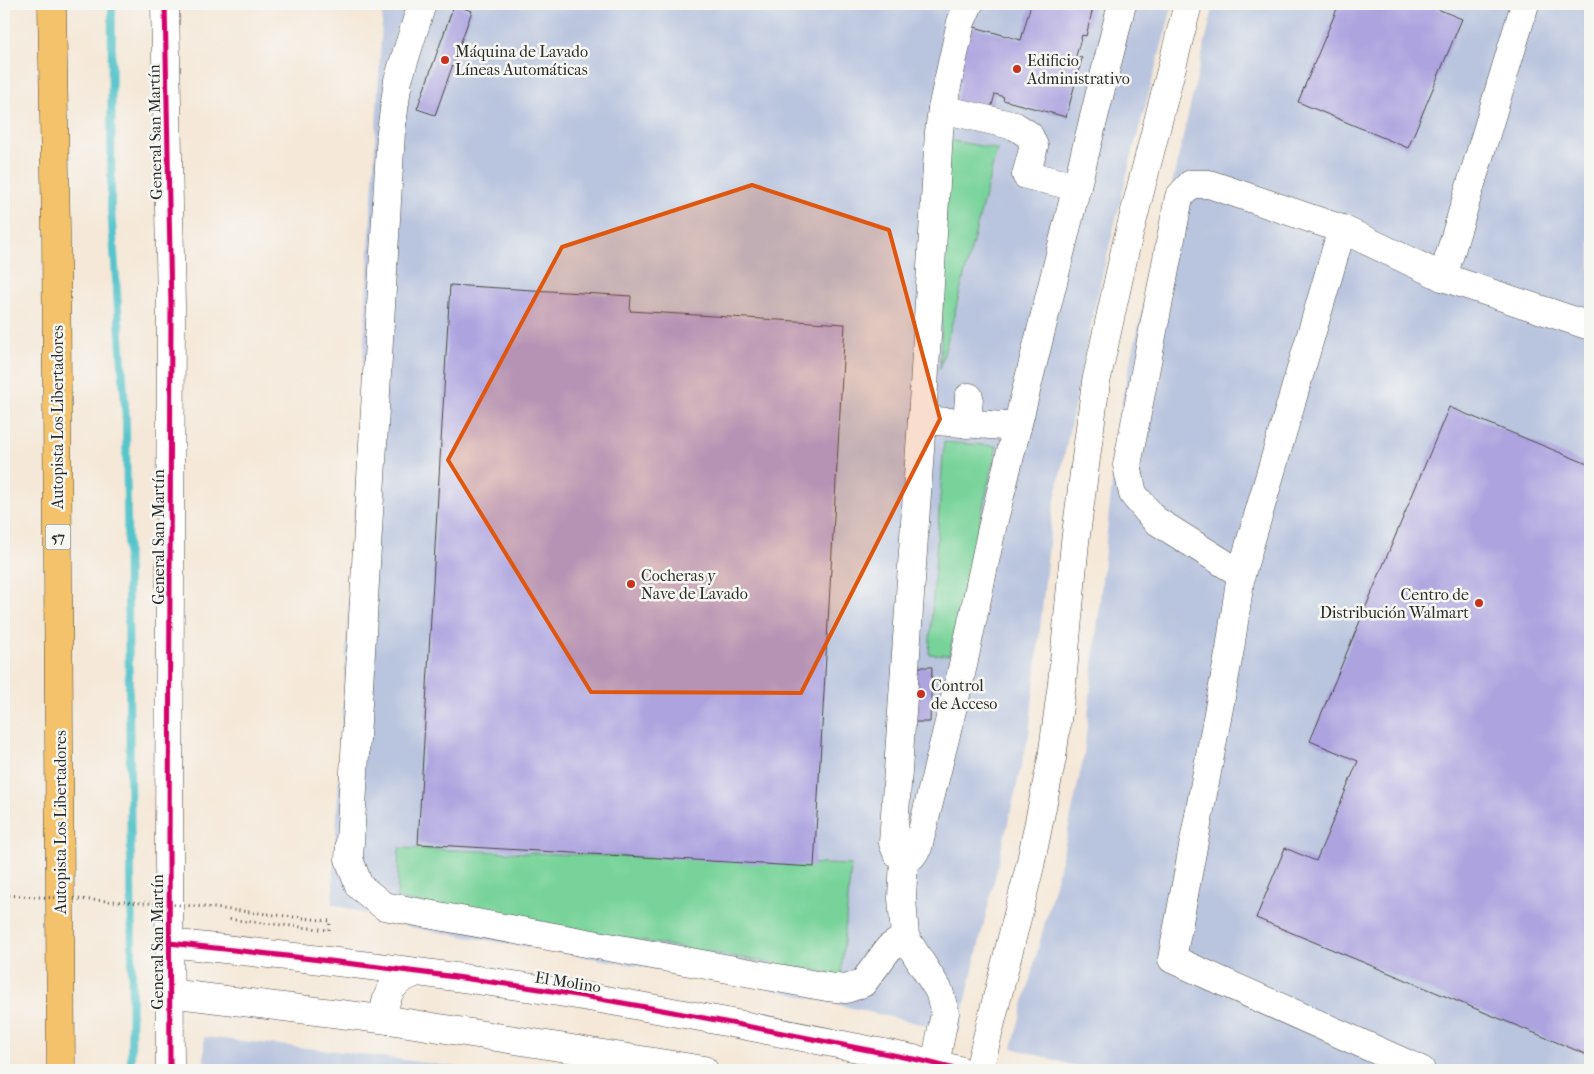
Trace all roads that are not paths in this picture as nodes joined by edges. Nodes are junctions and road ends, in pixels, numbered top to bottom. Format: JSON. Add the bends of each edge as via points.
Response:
{"nodes":[{"id":1,"x":52,"y":4,"type":"edge"},
{"id":2,"x":165,"y":4,"type":"edge"},
{"id":3,"x":422,"y":4,"type":"edge"},
{"id":4,"x":969,"y":4,"type":"edge"},
{"id":5,"x":1122,"y":4,"type":"edge"},
{"id":6,"x":1188,"y":4,"type":"edge"},
{"id":7,"x":1525,"y":4,"type":"edge"},
{"id":8,"x":942,"y":109,"type":"junction"},
{"id":9,"x":1076,"y":187,"type":"junction"},
{"id":10,"x":1342,"y":229,"type":"junction"},
{"id":11,"x":1444,"y":277,"type":"junction"},
{"id":12,"x":1590,"y":326,"type":"edge"},
{"id":13,"x":922,"y":420,"type":"junction"},
{"id":14,"x":1017,"y":427,"type":"junction"},
{"id":15,"x":1241,"y":574,"type":"junction"},
{"id":16,"x":904,"y":859,"type":"junction"},
{"id":17,"x":905,"y":937,"type":"junction"},
{"id":18,"x":169,"y":943,"type":"junction"},
{"id":19,"x":416,"y":972,"type":"junction"},
{"id":20,"x":169,"y":994,"type":"junction"},
{"id":21,"x":389,"y":1020,"type":"junction"},
{"id":22,"x":577,"y":1059,"type":"edge"},
{"id":23,"x":675,"y":1068,"type":"edge"},
{"id":24,"x":943,"y":1068,"type":"edge"},
{"id":25,"x":61,"y":1070,"type":"edge"},
{"id":26,"x":170,"y":1070,"type":"edge"},
{"id":27,"x":704,"y":1070,"type":"edge"},
{"id":28,"x":979,"y":1070,"type":"edge"},
{"id":29,"x":1421,"y":1070,"type":"edge"}],
"edges":[{"from":1,"to":25,"type":"highway","name":"Autopista Los Libertadores","number":"57"},
{"from":2,"to":18,"type":"street","name":"General San Martín","via":[[171,306]]},
{"from":3,"to":17,"type":"street","via":[[398,80],[391,132],[349,859],[360,886],[384,906],[827,988],[846,989],[864,983],[889,948]]},
{"from":4,"to":8,"type":"street","via":[[961,22]]},
{"from":5,"to":9,"type":"street"},
{"from":6,"to":28,"type":"street","via":[[1125,250],[1096,382],[1052,758],[1030,866]]},
{"from":7,"to":11,"type":"street"},
{"from":8,"to":9,"type":"street","via":[[1015,126],[1029,135],[1034,146],[1026,175]]},
{"from":8,"to":13,"type":"street"},
{"from":9,"to":14,"type":"street"},
{"from":10,"to":11,"type":"street"},
{"from":10,"to":15,"type":"street"},
{"from":10,"to":15,"type":"street","via":[[1209,184],[1191,184],[1178,197],[1127,465],[1133,494],[1155,520]]},
{"from":11,"to":12,"type":"street"},
{"from":13,"to":14,"type":"street","via":[[968,410]]},
{"from":13,"to":16,"type":"street","via":[[893,843]]},
{"from":14,"to":16,"type":"street","via":[[918,848],[912,856]]},
{"from":15,"to":29,"type":"street","via":[[1172,959]]},
{"from":16,"to":17,"type":"street"},
{"from":17,"to":24,"type":"street","via":[[939,991],[945,1013]]},
{"from":18,"to":19,"type":"street","name":"El Molino"},
{"from":18,"to":20,"type":"street","name":"General San Martín"},
{"from":19,"to":21,"type":"street","via":[[401,980],[389,994],[385,1011]]},
{"from":19,"to":24,"type":"street","name":"El Molino","via":[[655,1009]]},
{"from":20,"to":21,"type":"street"},
{"from":20,"to":26,"type":"street","name":"General San Martín"},
{"from":21,"to":22,"type":"street"},
{"from":22,"to":23,"type":"street"},
{"from":23,"to":27,"type":"street"}]}
